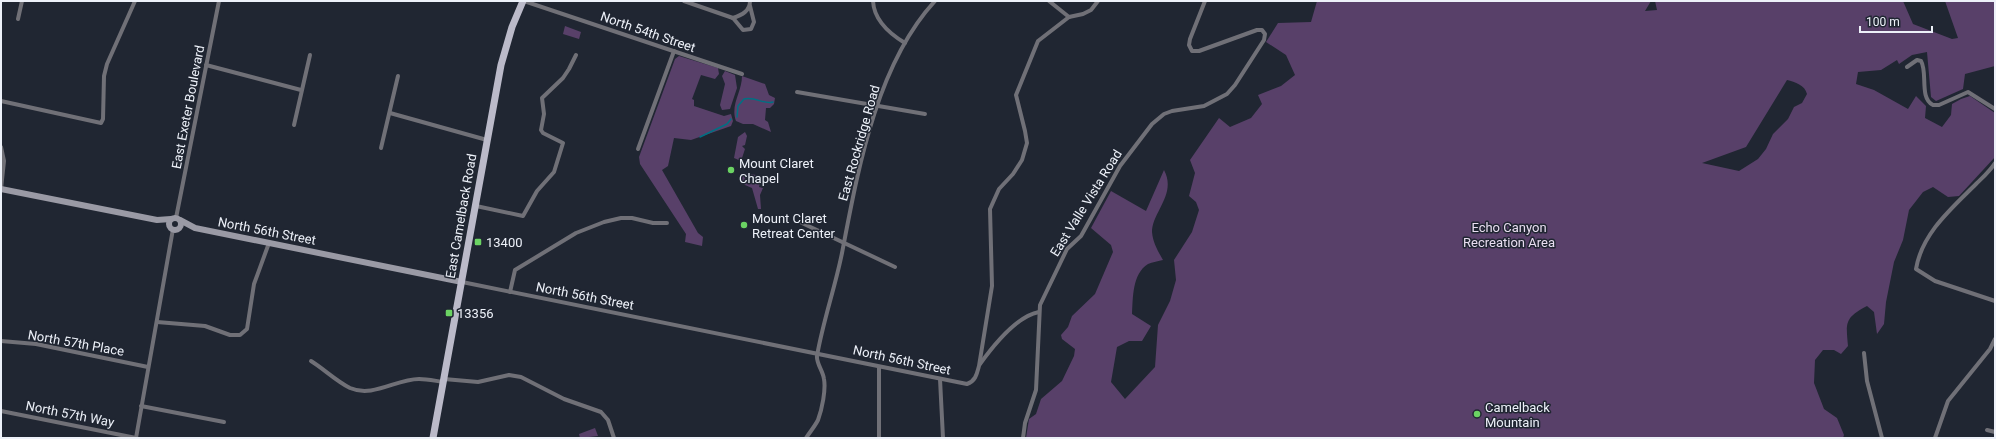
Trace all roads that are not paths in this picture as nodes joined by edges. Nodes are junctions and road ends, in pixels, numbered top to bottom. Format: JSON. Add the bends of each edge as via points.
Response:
{"nodes":[{"id":1,"x":22,"y":1,"type":"edge"},
{"id":2,"x":135,"y":1,"type":"edge"},
{"id":3,"x":220,"y":1,"type":"edge"},
{"id":4,"x":524,"y":1,"type":"edge"},
{"id":5,"x":684,"y":1,"type":"edge"},
{"id":6,"x":750,"y":1,"type":"edge"},
{"id":7,"x":873,"y":1,"type":"edge"},
{"id":8,"x":935,"y":1,"type":"edge"},
{"id":9,"x":1049,"y":1,"type":"edge"},
{"id":10,"x":1098,"y":1,"type":"edge"},
{"id":11,"x":1205,"y":1,"type":"edge"},
{"id":12,"x":750,"y":6,"type":"junction"},
{"id":13,"x":1069,"y":17,"type":"junction"},
{"id":14,"x":733,"y":18,"type":"junction"},
{"id":15,"x":18,"y":19,"type":"dead end"},
{"id":16,"x":905,"y":43,"type":"junction"},
{"id":17,"x":674,"y":51,"type":"junction"},
{"id":18,"x":310,"y":55,"type":"dead end"},
{"id":19,"x":576,"y":55,"type":"dead end"},
{"id":20,"x":206,"y":65,"type":"junction"},
{"id":21,"x":1907,"y":67,"type":"dead end"},
{"id":22,"x":742,"y":74,"type":"dead end"},
{"id":23,"x":398,"y":76,"type":"dead end"},
{"id":24,"x":301,"y":90,"type":"junction"},
{"id":25,"x":798,"y":92,"type":"dead end"},
{"id":26,"x":1,"y":101,"type":"edge"},
{"id":27,"x":878,"y":107,"type":"junction"},
{"id":28,"x":1995,"y":109,"type":"edge"},
{"id":29,"x":390,"y":112,"type":"junction"},
{"id":30,"x":925,"y":114,"type":"dead end"},
{"id":31,"x":294,"y":125,"type":"dead end"},
{"id":32,"x":487,"y":140,"type":"junction"},
{"id":33,"x":1,"y":147,"type":"edge"},
{"id":34,"x":381,"y":148,"type":"dead end"},
{"id":35,"x":638,"y":148,"type":"dead end"},
{"id":36,"x":1995,"y":163,"type":"edge"},
{"id":37,"x":1,"y":189,"type":"edge"},
{"id":38,"x":476,"y":206,"type":"junction"},
{"id":39,"x":176,"y":219,"type":"junction"},
{"id":40,"x":157,"y":220,"type":"junction"},
{"id":41,"x":667,"y":223,"type":"dead end"},
{"id":42,"x":802,"y":223,"type":"dead end"},
{"id":43,"x":174,"y":228,"type":"junction"},
{"id":44,"x":195,"y":228,"type":"junction"},
{"id":45,"x":844,"y":242,"type":"junction"},
{"id":46,"x":269,"y":243,"type":"junction"},
{"id":47,"x":895,"y":267,"type":"dead end"},
{"id":48,"x":462,"y":282,"type":"junction"},
{"id":49,"x":510,"y":292,"type":"junction"},
{"id":50,"x":1995,"y":301,"type":"edge"},
{"id":51,"x":1039,"y":312,"type":"junction"},
{"id":52,"x":157,"y":322,"type":"junction"},
{"id":53,"x":1995,"y":339,"type":"edge"},
{"id":54,"x":1,"y":341,"type":"edge"},
{"id":55,"x":1864,"y":353,"type":"dead end"},
{"id":56,"x":818,"y":354,"type":"junction"},
{"id":57,"x":311,"y":361,"type":"dead end"},
{"id":58,"x":979,"y":366,"type":"junction"},
{"id":59,"x":148,"y":367,"type":"junction"},
{"id":60,"x":879,"y":367,"type":"junction"},
{"id":61,"x":940,"y":379,"type":"junction"},
{"id":62,"x":444,"y":380,"type":"junction"},
{"id":63,"x":141,"y":406,"type":"junction"},
{"id":64,"x":1,"y":411,"type":"edge"},
{"id":65,"x":224,"y":422,"type":"dead end"},
{"id":66,"x":1987,"y":430,"type":"dead end"},
{"id":67,"x":1995,"y":432,"type":"edge"},
{"id":68,"x":136,"y":438,"type":"edge"},
{"id":69,"x":434,"y":438,"type":"edge"},
{"id":70,"x":614,"y":438,"type":"edge"},
{"id":71,"x":806,"y":438,"type":"edge"},
{"id":72,"x":879,"y":438,"type":"edge"},
{"id":73,"x":943,"y":438,"type":"edge"},
{"id":74,"x":1023,"y":438,"type":"edge"},
{"id":75,"x":1882,"y":438,"type":"edge"},
{"id":76,"x":1935,"y":438,"type":"edge"}],
"edges":[{"from":1,"to":15,"type":"street"},
{"from":2,"to":26,"type":"street","via":[[107,64],[101,123]]},
{"from":3,"to":20,"type":"street","name":"East Exeter Boulevard"},
{"from":4,"to":17,"type":"street","name":"North 54th Street"},
{"from":4,"to":32,"type":"main road","name":"East Camelback Road","via":[[504,52]]},
{"from":5,"to":14,"type":"street"},
{"from":6,"to":12,"type":"street"},
{"from":7,"to":16,"type":"street","via":[[881,22],[892,35]]},
{"from":8,"to":16,"type":"street","name":"East Rockridge Road"},
{"from":9,"to":13,"type":"street"},
{"from":10,"to":13,"type":"street","via":[[1091,10]]},
{"from":11,"to":51,"type":"street","name":"East Valle Vista Road","via":[[1190,39],[1192,51],[1198,52],[1257,30],[1262,30],[1265,34],[1264,40],[1227,94],[1204,106],[1164,114],[1147,130],[1120,166],[1081,236],[1067,249]]},
{"from":12,"to":14,"type":"street","via":[[742,15]]},
{"from":12,"to":14,"type":"street","via":[[754,22],[751,29],[743,30]]},
{"from":13,"to":58,"type":"street","via":[[1038,41],[1016,95],[1027,143],[1022,160],[999,188],[990,208],[992,286]]},
{"from":16,"to":27,"type":"street","name":"East Rockridge Road"},
{"from":17,"to":22,"type":"street","name":"North 54th Street"},
{"from":17,"to":35,"type":"street"},
{"from":18,"to":24,"type":"street"},
{"from":19,"to":38,"type":"street","via":[[569,70],[542,98],[544,114],[541,130],[563,143],[551,177],[537,191],[523,216]]},
{"from":20,"to":24,"type":"street"},
{"from":20,"to":39,"type":"street","name":"East Exeter Boulevard"},
{"from":21,"to":28,"type":"street","via":[[1917,60],[1924,65],[1926,94],[1933,105],[1939,105],[1968,92]]},
{"from":23,"to":29,"type":"street"},
{"from":24,"to":31,"type":"street"},
{"from":25,"to":27,"type":"street"},
{"from":27,"to":30,"type":"street"},
{"from":27,"to":45,"type":"street","name":"East Rockridge Road","via":[[863,155]]},
{"from":29,"to":32,"type":"street"},
{"from":29,"to":34,"type":"street"},
{"from":32,"to":38,"type":"main road","name":"East Camelback Road"},
{"from":33,"to":37,"type":"street","via":[[4,161]]},
{"from":36,"to":50,"type":"street","via":[[1929,236],[1918,256],[1916,269],[1935,281]]},
{"from":37,"to":40,"type":"main road"},
{"from":38,"to":48,"type":"main road","name":"East Camelback Road"},
{"from":39,"to":40,"type":"main road"},
{"from":39,"to":43,"type":"main road"},
{"from":39,"to":43,"type":"main road","via":[[181,224]]},
{"from":39,"to":44,"type":"main road","name":"North 56th Street"},
{"from":40,"to":43,"type":"main road"},
{"from":41,"to":49,"type":"street","via":[[621,218],[590,227],[515,270]]},
{"from":42,"to":45,"type":"street"},
{"from":43,"to":44,"type":"main road","name":"North 56th Street"},
{"from":43,"to":52,"type":"street"},
{"from":44,"to":46,"type":"main road","name":"North 56th Street"},
{"from":45,"to":47,"type":"street"},
{"from":45,"to":56,"type":"street","name":"East Rockridge Road"},
{"from":46,"to":48,"type":"main road","name":"North 56th Street"},
{"from":46,"to":52,"type":"street","via":[[254,284],[247,329],[240,335],[230,335],[205,326]]},
{"from":48,"to":49,"type":"street","name":"North 56th Street"},
{"from":48,"to":62,"type":"main road","name":"East Camelback Road"},
{"from":49,"to":56,"type":"street","name":"North 56th Street"},
{"from":51,"to":58,"type":"street","via":[[1030,314],[1015,326]]},
{"from":51,"to":74,"type":"street","name":"East Valle Vista Road","via":[[1036,390]]},
{"from":52,"to":59,"type":"street"},
{"from":53,"to":76,"type":"street","via":[[1990,349],[1948,401]]},
{"from":54,"to":59,"type":"street","name":"North 57th Place","via":[[36,344]]},
{"from":55,"to":75,"type":"street","via":[[1867,381]]},
{"from":56,"to":60,"type":"street","name":"North 56th Street"},
{"from":56,"to":71,"type":"street","name":"East Rockridge Road","via":[[825,389],[818,420]]},
{"from":57,"to":62,"type":"street","via":[[340,382],[359,390],[376,390],[397,382],[419,379]]},
{"from":58,"to":61,"type":"street","name":"North 56th Street","via":[[975,378],[970,383]]},
{"from":59,"to":63,"type":"street"},
{"from":60,"to":61,"type":"street","name":"North 56th Street"},
{"from":60,"to":72,"type":"street"},
{"from":61,"to":73,"type":"street"},
{"from":62,"to":69,"type":"main road","name":"East Camelback Road"},
{"from":62,"to":70,"type":"street","via":[[478,382],[509,375],[521,377],[564,399],[601,412],[608,420]]},
{"from":63,"to":65,"type":"street"},
{"from":63,"to":68,"type":"street"},
{"from":64,"to":68,"type":"street","name":"North 57th Way"},
{"from":66,"to":67,"type":"street"}]}
